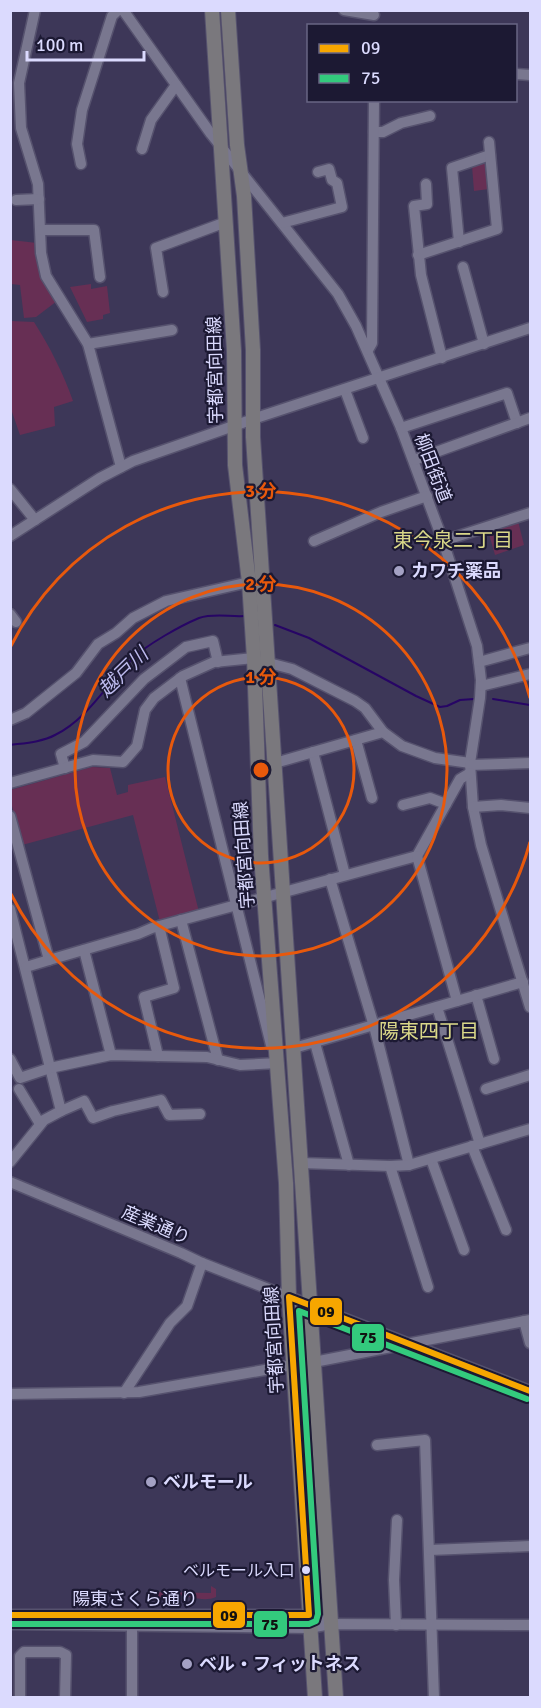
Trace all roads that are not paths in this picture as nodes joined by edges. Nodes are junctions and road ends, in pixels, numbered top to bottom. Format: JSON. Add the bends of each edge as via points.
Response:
{"nodes":[{"id":1,"x":35,"y":10,"type":"edge"},
{"id":2,"x":118,"y":10,"type":"edge"},
{"id":3,"x":123,"y":10,"type":"edge"},
{"id":4,"x":228,"y":10,"type":"edge"},
{"id":5,"x":344,"y":10,"type":"edge"},
{"id":6,"x":212,"y":14,"type":"edge"},
{"id":7,"x":374,"y":17,"type":"edge"},
{"id":8,"x":176,"y":85,"type":"junction"},
{"id":9,"x":374,"y":102,"type":"edge"},
{"id":10,"x":430,"y":116,"type":"dead end"},
{"id":11,"x":374,"y":132,"type":"junction"},
{"id":12,"x":489,"y":142,"type":"dead end"},
{"id":13,"x":221,"y":146,"type":"junction"},
{"id":14,"x":142,"y":148,"type":"dead end"},
{"id":15,"x":490,"y":155,"type":"junction"},
{"id":16,"x":81,"y":164,"type":"dead end"},
{"id":17,"x":241,"y":172,"type":"junction"},
{"id":18,"x":318,"y":172,"type":"dead end"},
{"id":19,"x":426,"y":184,"type":"dead end"},
{"id":20,"x":39,"y":199,"type":"junction"},
{"id":21,"x":16,"y":200,"type":"dead end"},
{"id":22,"x":226,"y":222,"type":"junction"},
{"id":23,"x":282,"y":223,"type":"junction"},
{"id":24,"x":41,"y":230,"type":"junction"},
{"id":25,"x":459,"y":242,"type":"junction"},
{"id":26,"x":418,"y":255,"type":"junction"},
{"id":27,"x":463,"y":267,"type":"dead end"},
{"id":28,"x":100,"y":278,"type":"dead end"},
{"id":29,"x":163,"y":292,"type":"dead end"},
{"id":30,"x":531,"y":328,"type":"edge"},
{"id":31,"x":172,"y":330,"type":"dead end"},
{"id":32,"x":88,"y":344,"type":"junction"},
{"id":33,"x":484,"y":344,"type":"junction"},
{"id":34,"x":368,"y":350,"type":"junction"},
{"id":35,"x":442,"y":358,"type":"junction"},
{"id":36,"x":380,"y":378,"type":"junction"},
{"id":37,"x":345,"y":390,"type":"junction"},
{"id":38,"x":531,"y":418,"type":"edge"},
{"id":39,"x":253,"y":419,"type":"junction"},
{"id":40,"x":517,"y":423,"type":"junction"},
{"id":41,"x":234,"y":426,"type":"junction"},
{"id":42,"x":401,"y":428,"type":"junction"},
{"id":43,"x":363,"y":438,"type":"dead end"},
{"id":44,"x":414,"y":460,"type":"junction"},
{"id":45,"x":121,"y":467,"type":"junction"},
{"id":46,"x":10,"y":489,"type":"edge"},
{"id":47,"x":427,"y":496,"type":"junction"},
{"id":48,"x":531,"y":513,"type":"edge"},
{"id":49,"x":35,"y":520,"type":"junction"},
{"id":50,"x":10,"y":536,"type":"edge"},
{"id":51,"x":314,"y":541,"type":"dead end"},
{"id":52,"x":443,"y":541,"type":"junction"},
{"id":53,"x":249,"y":582,"type":"junction"},
{"id":54,"x":531,"y":648,"type":"edge"},
{"id":55,"x":254,"y":658,"type":"junction"},
{"id":56,"x":218,"y":662,"type":"junction"},
{"id":57,"x":479,"y":662,"type":"junction"},
{"id":58,"x":269,"y":663,"type":"junction"},
{"id":59,"x":180,"y":678,"type":"junction"},
{"id":60,"x":530,"y":678,"type":"edge"},
{"id":61,"x":481,"y":686,"type":"junction"},
{"id":62,"x":10,"y":720,"type":"edge"},
{"id":63,"x":384,"y":732,"type":"junction"},
{"id":64,"x":356,"y":740,"type":"junction"},
{"id":65,"x":313,"y":753,"type":"junction"},
{"id":66,"x":275,"y":763,"type":"junction"},
{"id":67,"x":531,"y":763,"type":"edge"},
{"id":68,"x":470,"y":767,"type":"junction"},
{"id":69,"x":65,"y":768,"type":"junction"},
{"id":70,"x":10,"y":783,"type":"edge"},
{"id":71,"x":372,"y":798,"type":"dead end"},
{"id":72,"x":446,"y":804,"type":"junction"},
{"id":73,"x":403,"y":805,"type":"dead end"},
{"id":74,"x":473,"y":807,"type":"junction"},
{"id":75,"x":531,"y":808,"type":"edge"},
{"id":76,"x":10,"y":816,"type":"edge"},
{"id":77,"x":417,"y":856,"type":"junction"},
{"id":78,"x":345,"y":875,"type":"junction"},
{"id":79,"x":330,"y":879,"type":"junction"},
{"id":80,"x":284,"y":892,"type":"junction"},
{"id":81,"x":265,"y":897,"type":"junction"},
{"id":82,"x":235,"y":906,"type":"junction"},
{"id":83,"x":10,"y":909,"type":"edge"},
{"id":84,"x":181,"y":920,"type":"junction"},
{"id":85,"x":159,"y":926,"type":"junction"},
{"id":86,"x":84,"y":950,"type":"junction"},
{"id":87,"x":49,"y":960,"type":"junction"},
{"id":88,"x":26,"y":967,"type":"junction"},
{"id":89,"x":523,"y":982,"type":"junction"},
{"id":90,"x":476,"y":995,"type":"junction"},
{"id":91,"x":457,"y":1001,"type":"junction"},
{"id":92,"x":437,"y":1007,"type":"junction"},
{"id":93,"x":531,"y":1007,"type":"edge"},
{"id":94,"x":374,"y":1026,"type":"junction"},
{"id":95,"x":315,"y":1043,"type":"junction"},
{"id":96,"x":277,"y":1044,"type":"junction"},
{"id":97,"x":294,"y":1048,"type":"junction"},
{"id":98,"x":111,"y":1055,"type":"junction"},
{"id":99,"x":158,"y":1056,"type":"junction"},
{"id":100,"x":10,"y":1059,"type":"edge"},
{"id":101,"x":494,"y":1059,"type":"dead end"},
{"id":102,"x":218,"y":1060,"type":"junction"},
{"id":103,"x":278,"y":1063,"type":"junction"},
{"id":104,"x":50,"y":1068,"type":"junction"},
{"id":105,"x":531,"y":1075,"type":"edge"},
{"id":106,"x":19,"y":1089,"type":"dead end"},
{"id":107,"x":486,"y":1089,"type":"dead end"},
{"id":108,"x":62,"y":1111,"type":"junction"},
{"id":109,"x":200,"y":1114,"type":"dead end"},
{"id":110,"x":40,"y":1124,"type":"junction"},
{"id":111,"x":531,"y":1129,"type":"edge"},
{"id":112,"x":476,"y":1145,"type":"junction"},
{"id":113,"x":431,"y":1159,"type":"junction"},
{"id":114,"x":10,"y":1162,"type":"edge"},
{"id":115,"x":301,"y":1163,"type":"junction"},
{"id":116,"x":349,"y":1165,"type":"junction"},
{"id":117,"x":409,"y":1165,"type":"junction"},
{"id":118,"x":390,"y":1166,"type":"junction"},
{"id":119,"x":10,"y":1182,"type":"edge"},
{"id":120,"x":506,"y":1230,"type":"dead end"},
{"id":121,"x":464,"y":1250,"type":"dead end"},
{"id":122,"x":202,"y":1263,"type":"junction"},
{"id":123,"x":428,"y":1287,"type":"dead end"},
{"id":124,"x":289,"y":1297,"type":"junction"},
{"id":125,"x":311,"y":1305,"type":"junction"},
{"id":126,"x":527,"y":1320,"type":"edge"},
{"id":127,"x":408,"y":1342,"type":"junction"},
{"id":128,"x":531,"y":1343,"type":"edge"},
{"id":129,"x":314,"y":1362,"type":"junction"},
{"id":130,"x":293,"y":1365,"type":"junction"},
{"id":131,"x":531,"y":1391,"type":"edge"},
{"id":132,"x":124,"y":1393,"type":"junction"},
{"id":133,"x":10,"y":1394,"type":"edge"},
{"id":134,"x":377,"y":1445,"type":"dead end"},
{"id":135,"x":397,"y":1520,"type":"dead end"},
{"id":136,"x":531,"y":1546,"type":"edge"},
{"id":137,"x":430,"y":1550,"type":"junction"},
{"id":138,"x":10,"y":1615,"type":"edge"},
{"id":139,"x":309,"y":1622,"type":"junction"},
{"id":140,"x":10,"y":1624,"type":"edge"},
{"id":141,"x":332,"y":1624,"type":"junction"},
{"id":142,"x":132,"y":1625,"type":"junction"},
{"id":143,"x":396,"y":1625,"type":"junction"},
{"id":144,"x":432,"y":1625,"type":"junction"},
{"id":145,"x":531,"y":1625,"type":"edge"},
{"id":146,"x":20,"y":1698,"type":"edge"},
{"id":147,"x":65,"y":1698,"type":"edge"},
{"id":148,"x":132,"y":1698,"type":"edge"},
{"id":149,"x":315,"y":1698,"type":"edge"},
{"id":150,"x":336,"y":1698,"type":"edge"},
{"id":151,"x":434,"y":1698,"type":"edge"}],
"edges":[{"from":1,"to":20,"type":"street","via":[[19,83],[21,128]]},
{"from":2,"to":16,"type":"street","via":[[112,16],[82,110],[76,144]]},
{"from":3,"to":8,"type":"street","name":"柳田街道"},
{"from":4,"to":17,"type":"main road","name":"宇都宮向田線"},
{"from":5,"to":7,"type":"street"},
{"from":6,"to":13,"type":"main road","name":"宇都宮向田線"},
{"from":8,"to":13,"type":"street","name":"柳田街道"},
{"from":8,"to":14,"type":"street","via":[[151,120]]},
{"from":9,"to":11,"type":"street"},
{"from":10,"to":11,"type":"street"},
{"from":11,"to":34,"type":"street","via":[[372,343]]},
{"from":12,"to":15,"type":"street"},
{"from":13,"to":17,"type":"street","name":"柳田街道"},
{"from":13,"to":22,"type":"main road","name":"宇都宮向田線"},
{"from":15,"to":25,"type":"street","via":[[497,229]]},
{"from":15,"to":25,"type":"street","via":[[452,168]]},
{"from":17,"to":23,"type":"street","name":"柳田街道"},
{"from":17,"to":39,"type":"main road","name":"宇都宮向田線","via":[[253,350]]},
{"from":18,"to":23,"type":"street","via":[[329,169],[337,183],[342,207]]},
{"from":19,"to":26,"type":"street","via":[[427,204],[414,206]]},
{"from":20,"to":21,"type":"street"},
{"from":20,"to":24,"type":"street"},
{"from":22,"to":29,"type":"street","via":[[156,248]]},
{"from":22,"to":41,"type":"main road","name":"宇都宮向田線"},
{"from":23,"to":34,"type":"street","name":"柳田街道","via":[[338,294]]},
{"from":24,"to":28,"type":"street","via":[[94,230]]},
{"from":24,"to":32,"type":"street","via":[[40,253],[46,276]]},
{"from":25,"to":26,"type":"street"},
{"from":26,"to":35,"type":"street"},
{"from":27,"to":33,"type":"street"},
{"from":30,"to":33,"type":"street"},
{"from":31,"to":32,"type":"street"},
{"from":32,"to":45,"type":"street"},
{"from":33,"to":35,"type":"street"},
{"from":34,"to":36,"type":"street","name":"柳田街道"},
{"from":35,"to":36,"type":"street"},
{"from":36,"to":37,"type":"street"},
{"from":36,"to":42,"type":"street","name":"柳田街道"},
{"from":37,"to":39,"type":"street"},
{"from":37,"to":43,"type":"street"},
{"from":38,"to":40,"type":"street"},
{"from":39,"to":41,"type":"street"},
{"from":39,"to":58,"type":"main road","name":"宇都宮向田線"},
{"from":40,"to":42,"type":"street","via":[[507,393]]},
{"from":40,"to":44,"type":"street"},
{"from":41,"to":45,"type":"street"},
{"from":41,"to":53,"type":"main road","name":"宇都宮向田線"},
{"from":42,"to":44,"type":"street","name":"柳田街道"},
{"from":44,"to":47,"type":"street","name":"柳田街道"},
{"from":45,"to":49,"type":"street"},
{"from":46,"to":49,"type":"street"},
{"from":47,"to":51,"type":"street"},
{"from":47,"to":52,"type":"street","name":"柳田街道"},
{"from":48,"to":52,"type":"street"},
{"from":49,"to":50,"type":"street"},
{"from":52,"to":57,"type":"street","name":"柳田街道"},
{"from":53,"to":55,"type":"main road","name":"宇都宮向田線"},
{"from":53,"to":62,"type":"street","via":[[172,599],[133,618],[98,645],[76,673],[27,713]]},
{"from":54,"to":57,"type":"street"},
{"from":55,"to":56,"type":"street"},
{"from":55,"to":81,"type":"main road","name":"宇都宮向田線","via":[[258,813]]},
{"from":56,"to":59,"type":"street"},
{"from":56,"to":69,"type":"street","via":[[213,641],[186,647],[144,679],[84,742],[61,754]]},
{"from":57,"to":61,"type":"street","name":"柳田街道"},
{"from":58,"to":63,"type":"street","via":[[292,669],[355,701]]},
{"from":58,"to":66,"type":"main road","name":"宇都宮向田線"},
{"from":59,"to":69,"type":"street","via":[[145,710],[137,746],[123,762],[93,760]]},
{"from":59,"to":82,"type":"street"},
{"from":60,"to":61,"type":"street"},
{"from":61,"to":68,"type":"street","name":"柳田街道"},
{"from":63,"to":64,"type":"street"},
{"from":63,"to":68,"type":"street","via":[[402,746]]},
{"from":64,"to":65,"type":"street"},
{"from":64,"to":71,"type":"street"},
{"from":65,"to":66,"type":"street"},
{"from":65,"to":78,"type":"street"},
{"from":66,"to":80,"type":"main road","name":"宇都宮向田線"},
{"from":67,"to":68,"type":"street"},
{"from":68,"to":72,"type":"street"},
{"from":68,"to":74,"type":"street","name":"柳田街道"},
{"from":69,"to":70,"type":"street"},
{"from":72,"to":73,"type":"street","via":[[430,798]]},
{"from":72,"to":77,"type":"street"},
{"from":74,"to":75,"type":"street"},
{"from":74,"to":89,"type":"street","name":"柳田街道"},
{"from":76,"to":87,"type":"street"},
{"from":77,"to":78,"type":"street"},
{"from":77,"to":91,"type":"street"},
{"from":78,"to":79,"type":"street"},
{"from":79,"to":80,"type":"street"},
{"from":79,"to":94,"type":"street"},
{"from":80,"to":81,"type":"street"},
{"from":80,"to":97,"type":"main road","name":"宇都宮向田線"},
{"from":81,"to":82,"type":"street"},
{"from":81,"to":96,"type":"main road","name":"宇都宮向田線"},
{"from":82,"to":84,"type":"street"},
{"from":82,"to":96,"type":"street","via":[[271,1045]]},
{"from":83,"to":88,"type":"street"},
{"from":84,"to":85,"type":"street"},
{"from":84,"to":102,"type":"street"},
{"from":85,"to":86,"type":"street"},
{"from":85,"to":99,"type":"street","via":[[174,988],[144,997]]},
{"from":86,"to":87,"type":"street"},
{"from":86,"to":98,"type":"street"},
{"from":87,"to":88,"type":"street"},
{"from":88,"to":104,"type":"street"},
{"from":89,"to":90,"type":"street"},
{"from":89,"to":93,"type":"street","name":"柳田街道"},
{"from":90,"to":91,"type":"street"},
{"from":90,"to":101,"type":"street"},
{"from":91,"to":92,"type":"street"},
{"from":92,"to":94,"type":"street"},
{"from":92,"to":112,"type":"street"},
{"from":94,"to":95,"type":"street"},
{"from":94,"to":117,"type":"street"},
{"from":95,"to":97,"type":"street"},
{"from":95,"to":116,"type":"street"},
{"from":96,"to":103,"type":"main road","name":"宇都宮向田線"},
{"from":97,"to":115,"type":"main road","name":"宇都宮向田線"},
{"from":98,"to":99,"type":"street"},
{"from":98,"to":104,"type":"street"},
{"from":99,"to":102,"type":"street"},
{"from":100,"to":104,"type":"street","via":[[20,1078]]},
{"from":102,"to":103,"type":"street","via":[[240,1065]]},
{"from":103,"to":124,"type":"main road","name":"宇都宮向田線"},
{"from":104,"to":108,"type":"street"},
{"from":105,"to":107,"type":"street"},
{"from":106,"to":110,"type":"street"},
{"from":108,"to":109,"type":"street","via":[[84,1101],[93,1118],[161,1100],[169,1115]]},
{"from":108,"to":110,"type":"street"},
{"from":110,"to":114,"type":"street"},
{"from":111,"to":112,"type":"street"},
{"from":112,"to":113,"type":"street"},
{"from":112,"to":120,"type":"street"},
{"from":113,"to":117,"type":"street"},
{"from":113,"to":121,"type":"street"},
{"from":115,"to":116,"type":"street"},
{"from":115,"to":125,"type":"main road","name":"宇都宮向田線"},
{"from":116,"to":118,"type":"street"},
{"from":117,"to":118,"type":"street"},
{"from":118,"to":123,"type":"street"},
{"from":119,"to":122,"type":"street","name":"産業通り"},
{"from":122,"to":124,"type":"street","name":"産業通り"},
{"from":122,"to":132,"type":"street","via":[[187,1306],[170,1323]]},
{"from":124,"to":125,"type":"street","name":"産業通り"},
{"from":124,"to":130,"type":"main road","name":"宇都宮向田線"},
{"from":125,"to":127,"type":"street"},
{"from":125,"to":129,"type":"main road","name":"宇都宮向田線"},
{"from":126,"to":127,"type":"street"},
{"from":126,"to":128,"type":"street"},
{"from":127,"to":129,"type":"street"},
{"from":127,"to":131,"type":"street"},
{"from":129,"to":141,"type":"main road","name":"宇都宮向田線"},
{"from":130,"to":132,"type":"street"},
{"from":130,"to":139,"type":"main road","name":"宇都宮向田線"},
{"from":132,"to":133,"type":"street"},
{"from":134,"to":137,"type":"street","via":[[425,1440]]},
{"from":135,"to":143,"type":"street"},
{"from":136,"to":137,"type":"street"},
{"from":137,"to":144,"type":"street"},
{"from":138,"to":139,"type":"street","name":"陽東さくら通り"},
{"from":139,"to":141,"type":"street","name":"陽東さくら通り"},
{"from":139,"to":142,"type":"street","name":"陽東さくら通り"},
{"from":139,"to":149,"type":"main road","name":"宇都宮向田線"},
{"from":140,"to":142,"type":"street","name":"陽東さくら通り"},
{"from":141,"to":143,"type":"street"},
{"from":141,"to":150,"type":"main road","name":"宇都宮向田線"},
{"from":142,"to":148,"type":"street"},
{"from":143,"to":144,"type":"street"},
{"from":144,"to":145,"type":"street"},
{"from":144,"to":151,"type":"street"},
{"from":146,"to":147,"type":"street","via":[[20,1656],[24,1652],[66,1655]]}]}
